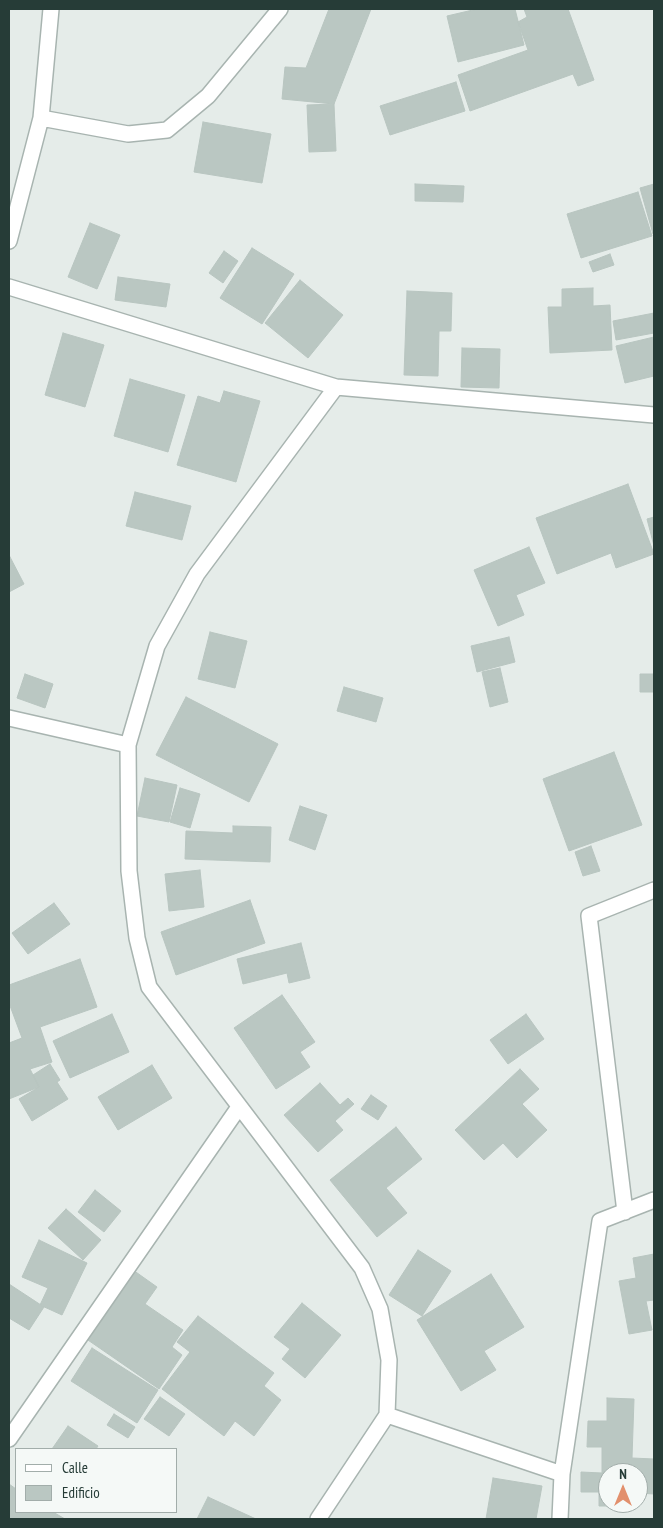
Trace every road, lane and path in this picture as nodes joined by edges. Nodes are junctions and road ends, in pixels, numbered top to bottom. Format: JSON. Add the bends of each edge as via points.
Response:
{"nodes":[{"id":1,"x":51,"y":9,"type":"edge"},
{"id":2,"x":280,"y":9,"type":"edge"},
{"id":3,"x":41,"y":118,"type":"junction"},
{"id":4,"x":9,"y":241,"type":"edge"},
{"id":5,"x":9,"y":287,"type":"edge"},
{"id":6,"x":336,"y":387,"type":"junction"},
{"id":7,"x":654,"y":415,"type":"edge"},
{"id":8,"x":9,"y":718,"type":"edge"},
{"id":9,"x":128,"y":745,"type":"junction"},
{"id":10,"x":654,"y":890,"type":"edge"},
{"id":11,"x":239,"y":1107,"type":"junction"},
{"id":12,"x":654,"y":1200,"type":"edge"},
{"id":13,"x":625,"y":1212,"type":"junction"},
{"id":14,"x":388,"y":1415,"type":"junction"},
{"id":15,"x":9,"y":1439,"type":"edge"},
{"id":16,"x":562,"y":1474,"type":"junction"},
{"id":17,"x":318,"y":1519,"type":"edge"},
{"id":18,"x":560,"y":1519,"type":"edge"}],
"edges":[{"from":1,"to":3,"type":"street"},
{"from":2,"to":3,"type":"street","via":[[208,96],[167,130],[128,134]]},
{"from":3,"to":4,"type":"street"},
{"from":5,"to":6,"type":"street"},
{"from":6,"to":7,"type":"street"},
{"from":6,"to":9,"type":"street","via":[[197,574],[157,646]]},
{"from":8,"to":9,"type":"street"},
{"from":9,"to":11,"type":"street","via":[[129,871],[137,938],[150,987]]},
{"from":10,"to":13,"type":"street","via":[[589,916]]},
{"from":11,"to":14,"type":"street","via":[[362,1268],[380,1310],[389,1360]]},
{"from":11,"to":15,"type":"street"},
{"from":12,"to":13,"type":"street"},
{"from":13,"to":16,"type":"street","via":[[600,1221]]},
{"from":14,"to":16,"type":"street"},
{"from":14,"to":17,"type":"street"},
{"from":16,"to":18,"type":"street"}]}
